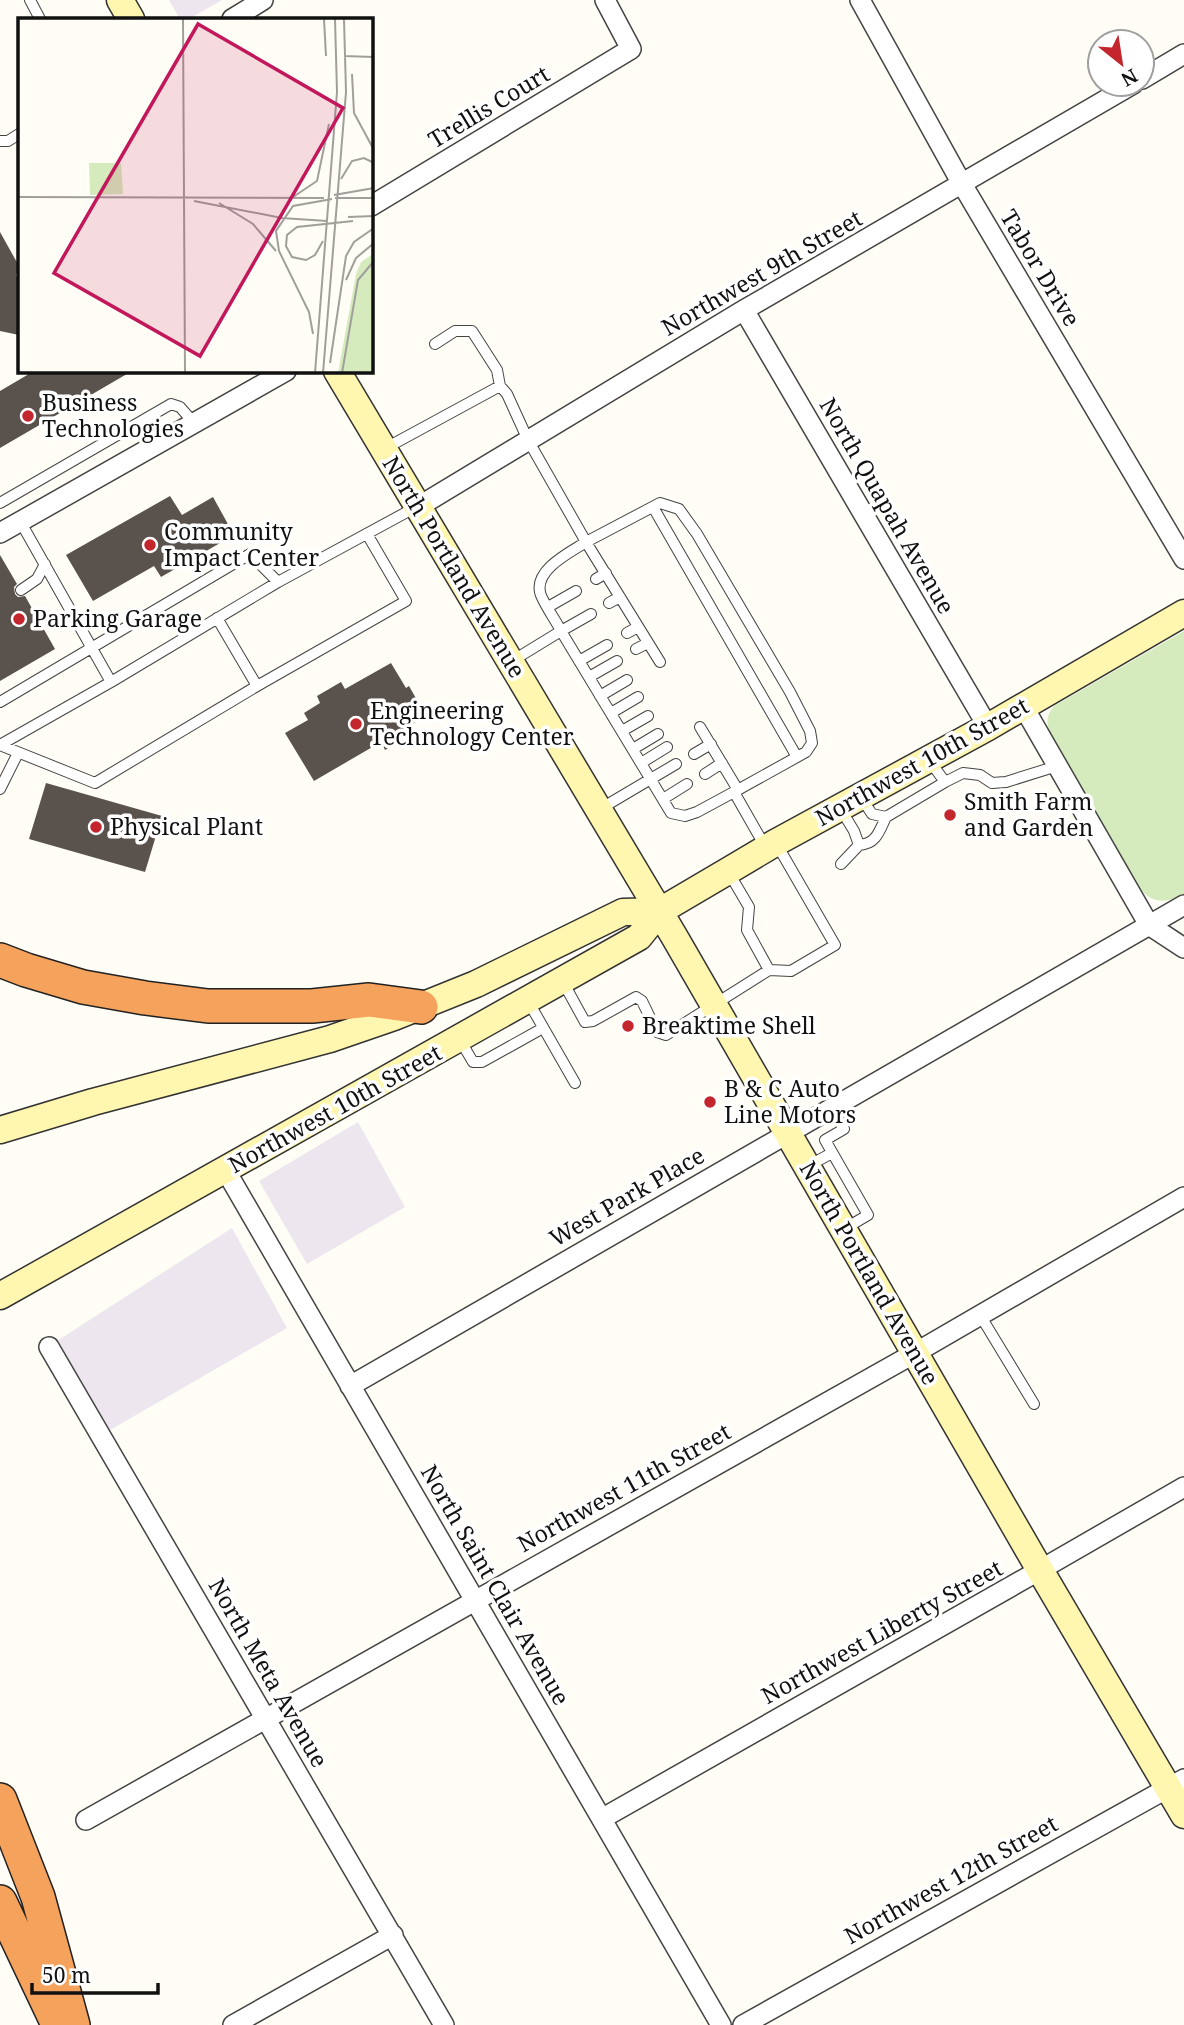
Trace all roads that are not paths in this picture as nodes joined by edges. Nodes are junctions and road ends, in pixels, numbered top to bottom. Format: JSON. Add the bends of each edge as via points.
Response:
{"nodes":[{"id":1,"x":30,"y":0,"type":"edge"},
{"id":2,"x":120,"y":0,"type":"edge"},
{"id":3,"x":263,"y":0,"type":"edge"},
{"id":4,"x":605,"y":0,"type":"edge"},
{"id":5,"x":860,"y":0,"type":"edge"},
{"id":6,"x":39,"y":18,"type":"edge"},
{"id":7,"x":130,"y":18,"type":"edge"},
{"id":8,"x":234,"y":18,"type":"edge"},
{"id":9,"x":1182,"y":60,"type":"edge"},
{"id":10,"x":1156,"y":72,"type":"edge"},
{"id":11,"x":1109,"y":98,"type":"edge"},
{"id":12,"x":18,"y":135,"type":"edge"},
{"id":13,"x":0,"y":141,"type":"edge"},
{"id":14,"x":962,"y":184,"type":"junction"},
{"id":15,"x":373,"y":205,"type":"edge"},
{"id":16,"x":744,"y":310,"type":"junction"},
{"id":17,"x":435,"y":344,"type":"dead end"},
{"id":18,"x":282,"y":373,"type":"edge"},
{"id":19,"x":338,"y":373,"type":"edge"},
{"id":20,"x":500,"y":386,"type":"junction"},
{"id":21,"x":194,"y":423,"type":"junction"},
{"id":22,"x":528,"y":440,"type":"junction"},
{"id":23,"x":384,"y":449,"type":"junction"},
{"id":24,"x":0,"y":503,"type":"edge"},
{"id":25,"x":418,"y":507,"type":"junction"},
{"id":26,"x":653,"y":507,"type":"junction"},
{"id":27,"x":20,"y":521,"type":"junction"},
{"id":28,"x":0,"y":533,"type":"edge"},
{"id":29,"x":367,"y":534,"type":"junction"},
{"id":30,"x":586,"y":542,"type":"junction"},
{"id":31,"x":1184,"y":559,"type":"edge"},
{"id":32,"x":45,"y":564,"type":"junction"},
{"id":33,"x":278,"y":582,"type":"junction"},
{"id":34,"x":21,"y":590,"type":"dead end"},
{"id":35,"x":576,"y":591,"type":"dead end"},
{"id":36,"x":620,"y":597,"type":"junction"},
{"id":37,"x":610,"y":603,"type":"dead end"},
{"id":38,"x":548,"y":607,"type":"junction"},
{"id":39,"x":1184,"y":613,"type":"edge"},
{"id":40,"x":591,"y":614,"type":"dead end"},
{"id":41,"x":217,"y":618,"type":"junction"},
{"id":42,"x":638,"y":627,"type":"junction"},
{"id":43,"x":561,"y":631,"type":"junction"},
{"id":44,"x":627,"y":633,"type":"dead end"},
{"id":45,"x":648,"y":643,"type":"junction"},
{"id":46,"x":607,"y":645,"type":"dead end"},
{"id":47,"x":92,"y":647,"type":"junction"},
{"id":48,"x":636,"y":649,"type":"dead end"},
{"id":49,"x":511,"y":661,"type":"junction"},
{"id":50,"x":579,"y":661,"type":"junction"},
{"id":51,"x":617,"y":661,"type":"dead end"},
{"id":52,"x":660,"y":662,"type":"dead end"},
{"id":53,"x":589,"y":677,"type":"junction"},
{"id":54,"x":628,"y":680,"type":"dead end"},
{"id":55,"x":111,"y":682,"type":"junction"},
{"id":56,"x":257,"y":686,"type":"junction"},
{"id":57,"x":600,"y":696,"type":"junction"},
{"id":58,"x":638,"y":697,"type":"dead end"},
{"id":59,"x":0,"y":702,"type":"edge"},
{"id":60,"x":1023,"y":706,"type":"junction"},
{"id":61,"x":611,"y":713,"type":"junction"},
{"id":62,"x":648,"y":716,"type":"dead end"},
{"id":63,"x":700,"y":727,"type":"dead end"},
{"id":64,"x":988,"y":727,"type":"junction"},
{"id":65,"x":622,"y":731,"type":"junction"},
{"id":66,"x":658,"y":734,"type":"dead end"},
{"id":67,"x":711,"y":744,"type":"junction"},
{"id":68,"x":0,"y":745,"type":"edge"},
{"id":69,"x":667,"y":747,"type":"dead end"},
{"id":70,"x":633,"y":749,"type":"junction"},
{"id":71,"x":18,"y":753,"type":"junction"},
{"id":72,"x":694,"y":754,"type":"dead end"},
{"id":73,"x":797,"y":757,"type":"junction"},
{"id":74,"x":929,"y":759,"type":"junction"},
{"id":75,"x":641,"y":763,"type":"junction"},
{"id":76,"x":722,"y":763,"type":"junction"},
{"id":77,"x":676,"y":764,"type":"dead end"},
{"id":78,"x":1057,"y":766,"type":"junction"},
{"id":79,"x":705,"y":774,"type":"dead end"},
{"id":80,"x":651,"y":779,"type":"junction"},
{"id":81,"x":945,"y":782,"type":"junction"},
{"id":82,"x":687,"y":784,"type":"dead end"},
{"id":83,"x":0,"y":789,"type":"edge"},
{"id":84,"x":736,"y":791,"type":"junction"},
{"id":85,"x":663,"y":799,"type":"junction"},
{"id":86,"x":850,"y":802,"type":"junction"},
{"id":87,"x":599,"y":809,"type":"junction"},
{"id":88,"x":886,"y":817,"type":"junction"},
{"id":89,"x":771,"y":845,"type":"junction"},
{"id":90,"x":859,"y":845,"type":"junction"},
{"id":91,"x":841,"y":864,"type":"dead end"},
{"id":92,"x":728,"y":871,"type":"junction"},
{"id":93,"x":1184,"y":905,"type":"edge"},
{"id":94,"x":660,"y":911,"type":"junction"},
{"id":95,"x":1149,"y":925,"type":"junction"},
{"id":96,"x":1184,"y":948,"type":"edge"},
{"id":97,"x":0,"y":960,"type":"edge"},
{"id":98,"x":769,"y":970,"type":"junction"},
{"id":99,"x":562,"y":981,"type":"junction"},
{"id":100,"x":527,"y":1001,"type":"junction"},
{"id":101,"x":715,"y":1005,"type":"junction"},
{"id":102,"x":421,"y":1007,"type":"junction"},
{"id":103,"x":543,"y":1028,"type":"junction"},
{"id":104,"x":459,"y":1039,"type":"junction"},
{"id":105,"x":575,"y":1083,"type":"dead end"},
{"id":106,"x":832,"y":1108,"type":"junction"},
{"id":107,"x":0,"y":1130,"type":"edge"},
{"id":108,"x":789,"y":1132,"type":"junction"},
{"id":109,"x":832,"y":1153,"type":"junction"},
{"id":110,"x":808,"y":1166,"type":"junction"},
{"id":111,"x":226,"y":1171,"type":"junction"},
{"id":112,"x":1184,"y":1197,"type":"edge"},
{"id":113,"x":844,"y":1229,"type":"junction"},
{"id":114,"x":0,"y":1296,"type":"edge"},
{"id":115,"x":979,"y":1315,"type":"junction"},
{"id":116,"x":49,"y":1347,"type":"dead end"},
{"id":117,"x":915,"y":1353,"type":"junction"},
{"id":118,"x":350,"y":1386,"type":"junction"},
{"id":119,"x":1034,"y":1404,"type":"dead end"},
{"id":120,"x":1184,"y":1487,"type":"edge"},
{"id":121,"x":1040,"y":1570,"type":"junction"},
{"id":122,"x":476,"y":1600,"type":"junction"},
{"id":123,"x":266,"y":1717,"type":"junction"},
{"id":124,"x":1176,"y":1783,"type":"edge"},
{"id":125,"x":0,"y":1800,"type":"edge"},
{"id":126,"x":1184,"y":1815,"type":"edge"},
{"id":127,"x":603,"y":1818,"type":"junction"},
{"id":128,"x":86,"y":1820,"type":"dead end"},
{"id":129,"x":0,"y":1902,"type":"edge"},
{"id":130,"x":393,"y":1935,"type":"junction"},
{"id":131,"x":59,"y":2025,"type":"edge"},
{"id":132,"x":74,"y":2025,"type":"edge"},
{"id":133,"x":233,"y":2025,"type":"edge"},
{"id":134,"x":444,"y":2025,"type":"edge"},
{"id":135,"x":721,"y":2025,"type":"edge"},
{"id":136,"x":743,"y":2025,"type":"edge"}],
"edges":[{"from":1,"to":6,"type":"lane"},
{"from":2,"to":7,"type":"main road"},
{"from":3,"to":8,"type":"street"},
{"from":4,"to":15,"type":"street","name":"Trellis Court","via":[[631,49]]},
{"from":5,"to":14,"type":"street","name":"Tabor Drive"},
{"from":9,"to":10,"type":"street"},
{"from":11,"to":14,"type":"street","name":"Northwest 9th Street"},
{"from":12,"to":13,"type":"lane"},
{"from":14,"to":16,"type":"street","name":"Northwest 9th Street"},
{"from":14,"to":31,"type":"street","name":"Tabor Drive"},
{"from":16,"to":22,"type":"street","name":"Northwest 9th Street"},
{"from":16,"to":64,"type":"street","name":"North Quapah Avenue"},
{"from":17,"to":20,"type":"lane","via":[[456,331],[472,331],[497,370]]},
{"from":18,"to":21,"type":"street"},
{"from":19,"to":23,"type":"main road","name":"North Portland Avenue"},
{"from":20,"to":22,"type":"lane"},
{"from":20,"to":23,"type":"lane"},
{"from":21,"to":24,"type":"lane","via":[[171,404]]},
{"from":21,"to":27,"type":"street"},
{"from":22,"to":25,"type":"street","name":"Northwest 9th Street"},
{"from":22,"to":30,"type":"lane"},
{"from":23,"to":25,"type":"main road","name":"North Portland Avenue"},
{"from":25,"to":29,"type":"lane"},
{"from":25,"to":49,"type":"main road","name":"North Portland Avenue"},
{"from":26,"to":30,"type":"lane"},
{"from":26,"to":73,"type":"lane"},
{"from":26,"to":73,"type":"lane","via":[[660,503],[679,509],[790,692],[812,743]]},
{"from":27,"to":28,"type":"street"},
{"from":27,"to":32,"type":"lane"},
{"from":29,"to":33,"type":"lane"},
{"from":29,"to":56,"type":"lane","via":[[406,601]]},
{"from":30,"to":36,"type":"lane","via":[[601,576]]},
{"from":30,"to":38,"type":"lane","via":[[550,566],[541,579],[540,592]]},
{"from":32,"to":34,"type":"lane","via":[[37,579]]},
{"from":32,"to":47,"type":"lane"},
{"from":33,"to":41,"type":"lane"},
{"from":33,"to":47,"type":"lane","via":[[250,554]]},
{"from":35,"to":38,"type":"lane"},
{"from":36,"to":37,"type":"lane"},
{"from":36,"to":42,"type":"lane"},
{"from":38,"to":43,"type":"lane"},
{"from":39,"to":60,"type":"main road","name":"Northwest 10th Street"},
{"from":40,"to":43,"type":"lane"},
{"from":41,"to":55,"type":"lane"},
{"from":41,"to":56,"type":"lane"},
{"from":42,"to":44,"type":"lane"},
{"from":42,"to":45,"type":"lane"},
{"from":43,"to":49,"type":"lane"},
{"from":43,"to":50,"type":"lane"},
{"from":45,"to":48,"type":"lane"},
{"from":45,"to":52,"type":"lane"},
{"from":46,"to":50,"type":"lane"},
{"from":47,"to":55,"type":"lane"},
{"from":47,"to":59,"type":"lane"},
{"from":49,"to":87,"type":"main road","name":"North Portland Avenue"},
{"from":50,"to":53,"type":"lane"},
{"from":51,"to":53,"type":"lane"},
{"from":53,"to":57,"type":"lane"},
{"from":54,"to":57,"type":"lane"},
{"from":55,"to":68,"type":"lane"},
{"from":56,"to":71,"type":"lane","via":[[94,783]]},
{"from":57,"to":61,"type":"lane"},
{"from":58,"to":61,"type":"lane"},
{"from":60,"to":64,"type":"main road","name":"Northwest 10th Street"},
{"from":60,"to":78,"type":"street"},
{"from":61,"to":65,"type":"lane"},
{"from":62,"to":65,"type":"lane"},
{"from":63,"to":67,"type":"lane"},
{"from":64,"to":74,"type":"main road","name":"Northwest 10th Street"},
{"from":65,"to":70,"type":"lane"},
{"from":66,"to":70,"type":"lane"},
{"from":67,"to":72,"type":"lane"},
{"from":67,"to":76,"type":"lane"},
{"from":68,"to":71,"type":"lane"},
{"from":69,"to":75,"type":"lane"},
{"from":70,"to":75,"type":"lane"},
{"from":71,"to":83,"type":"lane"},
{"from":73,"to":84,"type":"lane"},
{"from":74,"to":81,"type":"lane"},
{"from":74,"to":86,"type":"main road","name":"Northwest 10th Street"},
{"from":75,"to":80,"type":"lane"},
{"from":76,"to":79,"type":"lane"},
{"from":76,"to":84,"type":"lane"},
{"from":77,"to":80,"type":"lane"},
{"from":78,"to":81,"type":"lane","via":[[1006,782],[992,783],[964,773]]},
{"from":78,"to":95,"type":"street"},
{"from":80,"to":85,"type":"lane"},
{"from":80,"to":87,"type":"lane"},
{"from":81,"to":88,"type":"lane"},
{"from":82,"to":85,"type":"lane"},
{"from":84,"to":85,"type":"lane","via":[[685,816],[671,813]]},
{"from":84,"to":89,"type":"lane"},
{"from":86,"to":88,"type":"lane"},
{"from":86,"to":89,"type":"main road","name":"Northwest 10th Street"},
{"from":86,"to":90,"type":"lane"},
{"from":87,"to":94,"type":"main road","name":"North Portland Avenue"},
{"from":88,"to":90,"type":"lane","via":[[875,840]]},
{"from":89,"to":92,"type":"main road","name":"Northwest 10th Street"},
{"from":89,"to":98,"type":"lane","via":[[835,945],[791,971]]},
{"from":90,"to":91,"type":"lane"},
{"from":92,"to":94,"type":"main road","name":"Northwest 10th Street"},
{"from":92,"to":98,"type":"lane","via":[[749,907],[747,930]]},
{"from":93,"to":95,"type":"street","name":"West Park Place"},
{"from":94,"to":99,"type":"main road","name":"Northwest 10th Street","via":[[639,937]]},
{"from":94,"to":101,"type":"main road","name":"North Portland Avenue"},
{"from":94,"to":102,"type":"main road","name":"Northwest 10th Street","via":[[623,912],[504,972]]},
{"from":95,"to":96,"type":"street"},
{"from":95,"to":106,"type":"street","name":"West Park Place"},
{"from":97,"to":102,"type":"highway","via":[[83,987],[208,1006],[312,1006],[369,1000]]},
{"from":98,"to":101,"type":"lane"},
{"from":99,"to":100,"type":"main road","name":"Northwest 10th Street"},
{"from":99,"to":101,"type":"lane","via":[[585,1022],[636,997],[657,1032],[666,1035]]},
{"from":100,"to":103,"type":"lane"},
{"from":100,"to":104,"type":"main road","name":"Northwest 10th Street"},
{"from":101,"to":108,"type":"main road","name":"North Portland Avenue"},
{"from":102,"to":107,"type":"main road","name":"Northwest 10th Street","via":[[330,1039]]},
{"from":103,"to":104,"type":"lane","via":[[477,1063]]},
{"from":103,"to":105,"type":"lane"},
{"from":104,"to":111,"type":"main road","name":"Northwest 10th Street"},
{"from":106,"to":108,"type":"street","name":"West Park Place"},
{"from":106,"to":109,"type":"lane","via":[[844,1129],[825,1140]]},
{"from":108,"to":110,"type":"main road","name":"North Portland Avenue"},
{"from":108,"to":118,"type":"street","name":"West Park Place"},
{"from":109,"to":110,"type":"lane"},
{"from":109,"to":113,"type":"lane","via":[[868,1214]]},
{"from":110,"to":113,"type":"main road","name":"North Portland Avenue"},
{"from":111,"to":114,"type":"main road","name":"Northwest 10th Street"},
{"from":111,"to":118,"type":"street","name":"North Saint Clair Avenue"},
{"from":112,"to":115,"type":"street","name":"Northwest 11th Street"},
{"from":113,"to":117,"type":"main road","name":"North Portland Avenue"},
{"from":115,"to":117,"type":"street","name":"Northwest 11th Street"},
{"from":115,"to":119,"type":"lane"},
{"from":116,"to":123,"type":"street","name":"North Meta Avenue"},
{"from":117,"to":121,"type":"main road","name":"North Portland Avenue"},
{"from":117,"to":122,"type":"street","name":"Northwest 11th Street"},
{"from":118,"to":122,"type":"street","name":"North Saint Clair Avenue"},
{"from":120,"to":121,"type":"street","name":"Northwest Liberty Street"},
{"from":121,"to":124,"type":"main road","name":"North Portland Avenue"},
{"from":121,"to":127,"type":"street","name":"Northwest Liberty Street"},
{"from":122,"to":123,"type":"street","name":"Northwest 11th Street"},
{"from":122,"to":127,"type":"street","name":"North Saint Clair Avenue"},
{"from":123,"to":128,"type":"street","name":"Northwest 11th Street"},
{"from":123,"to":130,"type":"street","name":"North Meta Avenue"},
{"from":124,"to":126,"type":"main road","name":"North Portland Avenue"},
{"from":124,"to":136,"type":"street","name":"Northwest 12th Street"},
{"from":125,"to":132,"type":"highway","via":[[38,1896]]},
{"from":127,"to":135,"type":"street","name":"North Saint Clair Avenue"},
{"from":129,"to":131,"type":"highway"},
{"from":130,"to":133,"type":"street"},
{"from":130,"to":134,"type":"street","name":"North Meta Avenue"}]}
